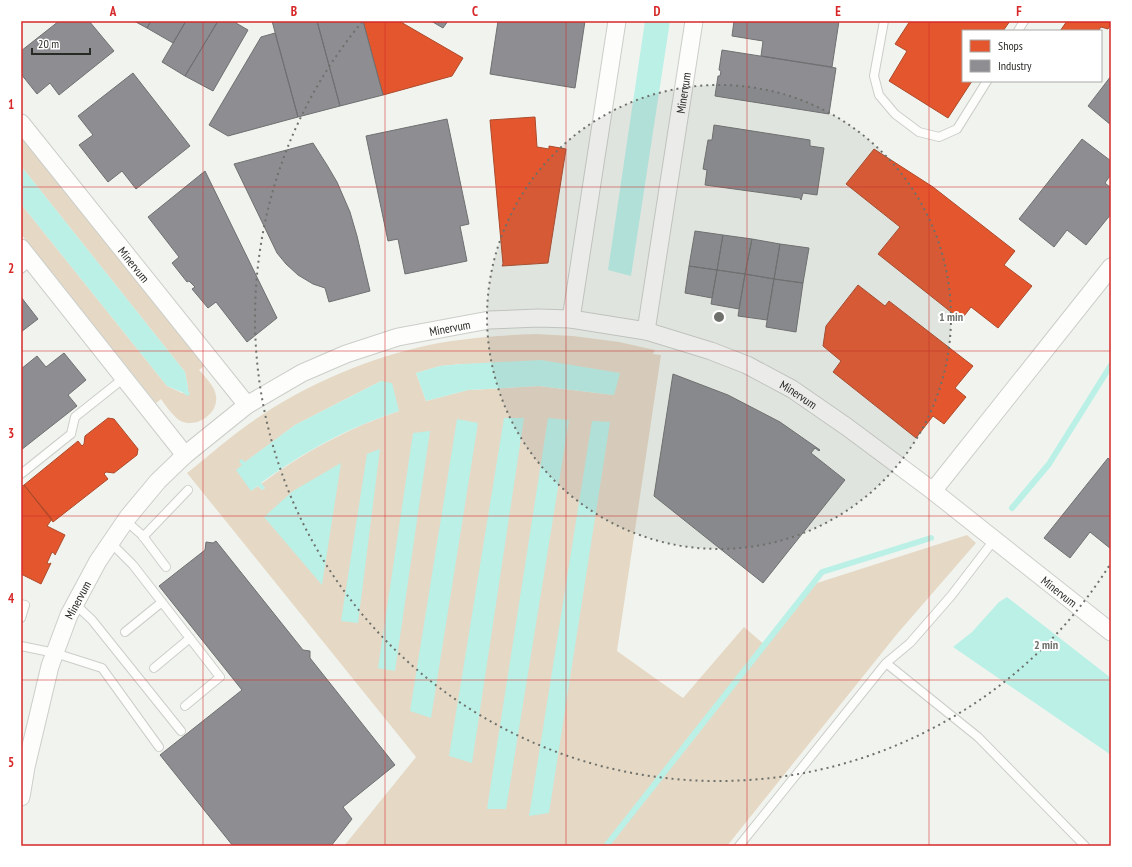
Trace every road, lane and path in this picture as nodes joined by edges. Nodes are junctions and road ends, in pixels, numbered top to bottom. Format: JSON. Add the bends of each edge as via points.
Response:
{"nodes":[{"id":1,"x":617,"y":21,"type":"edge"},
{"id":2,"x":694,"y":21,"type":"edge"},
{"id":3,"x":884,"y":21,"type":"edge"},
{"id":4,"x":1024,"y":21,"type":"edge"},
{"id":5,"x":1019,"y":30,"type":"edge"},
{"id":6,"x":986,"y":82,"type":"edge"},
{"id":7,"x":21,"y":123,"type":"edge"},
{"id":8,"x":24,"y":260,"type":"edge"},
{"id":9,"x":1111,"y":267,"type":"edge"},
{"id":10,"x":571,"y":319,"type":"junction"},
{"id":11,"x":646,"y":331,"type":"junction"},
{"id":12,"x":124,"y":378,"type":"junction"},
{"id":13,"x":247,"y":405,"type":"junction"},
{"id":14,"x":185,"y":455,"type":"junction"},
{"id":15,"x":21,"y":474,"type":"edge"},
{"id":16,"x":188,"y":490,"type":"dead end"},
{"id":17,"x":933,"y":491,"type":"junction"},
{"id":18,"x":126,"y":521,"type":"junction"},
{"id":19,"x":144,"y":538,"type":"junction"},
{"id":20,"x":994,"y":540,"type":"junction"},
{"id":21,"x":111,"y":543,"type":"junction"},
{"id":22,"x":166,"y":567,"type":"dead end"},
{"id":23,"x":162,"y":602,"type":"junction"},
{"id":24,"x":21,"y":604,"type":"edge"},
{"id":25,"x":75,"y":604,"type":"junction"},
{"id":26,"x":21,"y":618,"type":"edge"},
{"id":27,"x":125,"y":632,"type":"dead end"},
{"id":28,"x":1111,"y":632,"type":"edge"},
{"id":29,"x":190,"y":638,"type":"junction"},
{"id":30,"x":21,"y":646,"type":"edge"},
{"id":31,"x":55,"y":653,"type":"junction"},
{"id":32,"x":886,"y":663,"type":"junction"},
{"id":33,"x":154,"y":668,"type":"dead end"},
{"id":34,"x":185,"y":706,"type":"dead end"},
{"id":35,"x":181,"y":731,"type":"dead end"},
{"id":36,"x":159,"y":747,"type":"dead end"},
{"id":37,"x":24,"y":767,"type":"edge"},
{"id":38,"x":21,"y":797,"type":"edge"},
{"id":39,"x":739,"y":846,"type":"edge"},
{"id":40,"x":1085,"y":846,"type":"edge"}],
"edges":[{"from":1,"to":10,"type":"street"},
{"from":2,"to":11,"type":"street","name":"Minervum"},
{"from":3,"to":6,"type":"lane","via":[[874,76],[879,95],[895,114],[919,132],[939,136],[957,129]]},
{"from":4,"to":5,"type":"lane"},
{"from":7,"to":13,"type":"street","name":"Minervum"},
{"from":8,"to":12,"type":"street"},
{"from":9,"to":17,"type":"street"},
{"from":10,"to":11,"type":"street","name":"Minervum"},
{"from":10,"to":13,"type":"street","name":"Minervum","via":[[489,320],[398,337],[346,354],[302,373]]},
{"from":11,"to":17,"type":"street","name":"Minervum","via":[[747,365],[792,390]]},
{"from":12,"to":14,"type":"street"},
{"from":12,"to":15,"type":"lane","via":[[75,417],[71,434]]},
{"from":13,"to":14,"type":"street","name":"Minervum"},
{"from":14,"to":18,"type":"street","name":"Minervum","via":[[158,482]]},
{"from":16,"to":19,"type":"lane"},
{"from":17,"to":20,"type":"street","name":"Minervum"},
{"from":18,"to":19,"type":"lane"},
{"from":18,"to":21,"type":"street","name":"Minervum"},
{"from":19,"to":22,"type":"lane"},
{"from":20,"to":28,"type":"street","name":"Minervum"},
{"from":20,"to":32,"type":"lane","via":[[951,596],[910,643]]},
{"from":21,"to":23,"type":"lane","via":[[133,565]]},
{"from":21,"to":25,"type":"street","name":"Minervum","via":[[98,561]]},
{"from":23,"to":27,"type":"lane"},
{"from":23,"to":29,"type":"lane"},
{"from":24,"to":26,"type":"lane","via":[[25,605]]},
{"from":25,"to":31,"type":"street","name":"Minervum"},
{"from":25,"to":35,"type":"lane","via":[[92,620]]},
{"from":29,"to":33,"type":"lane"},
{"from":29,"to":34,"type":"lane","via":[[220,677]]},
{"from":30,"to":31,"type":"lane"},
{"from":31,"to":36,"type":"lane","via":[[102,668]]},
{"from":31,"to":37,"type":"street","name":"Minervum"},
{"from":32,"to":39,"type":"lane"},
{"from":32,"to":40,"type":"lane","via":[[978,737]]},
{"from":37,"to":38,"type":"street","name":"Minervum"}]}
